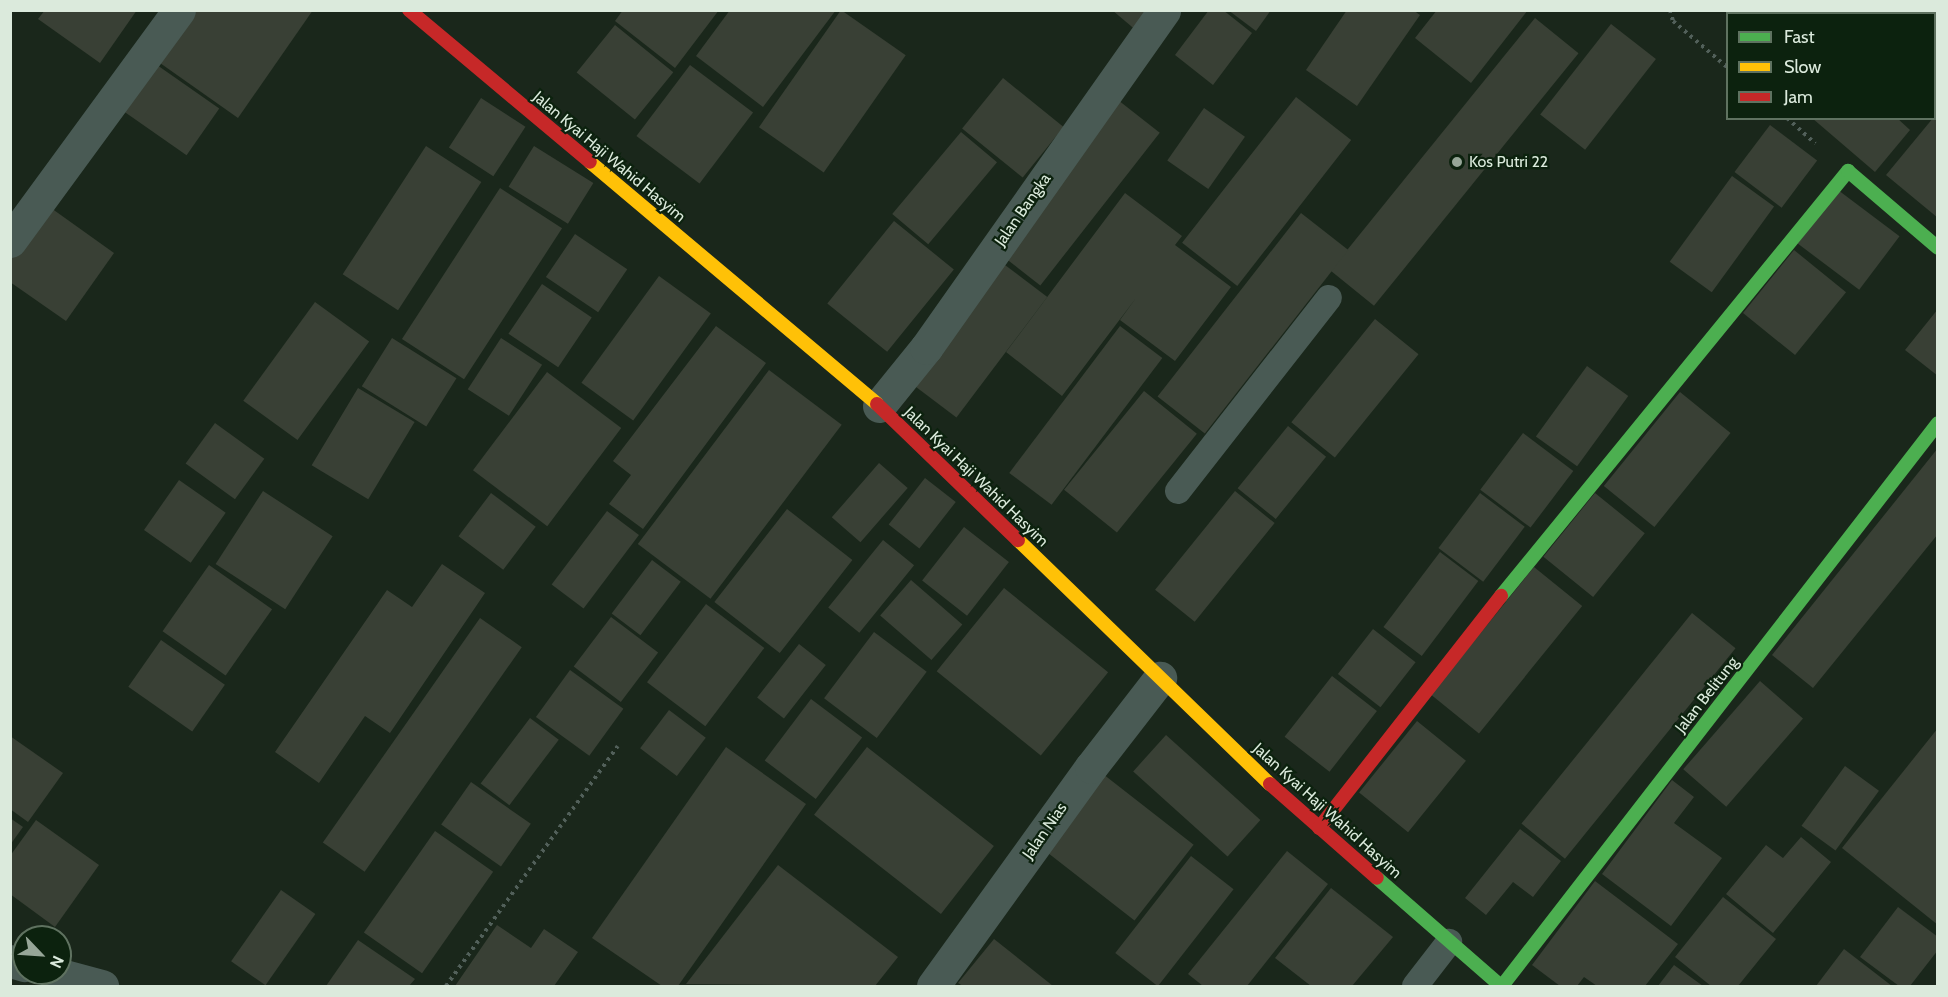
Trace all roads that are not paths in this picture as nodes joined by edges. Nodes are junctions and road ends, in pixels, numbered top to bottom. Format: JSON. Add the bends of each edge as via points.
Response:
{"nodes":[{"id":1,"x":179,"y":10,"type":"edge"},
{"id":2,"x":409,"y":10,"type":"edge"},
{"id":3,"x":1164,"y":10,"type":"edge"},
{"id":4,"x":10,"y":241,"type":"edge"},
{"id":5,"x":1938,"y":248,"type":"edge"},
{"id":6,"x":1329,"y":298,"type":"dead end"},
{"id":7,"x":879,"y":406,"type":"junction"},
{"id":8,"x":1938,"y":423,"type":"edge"},
{"id":9,"x":1178,"y":492,"type":"dead end"},
{"id":10,"x":1160,"y":678,"type":"junction"},
{"id":11,"x":1319,"y":828,"type":"junction"},
{"id":12,"x":1449,"y":942,"type":"junction"},
{"id":13,"x":72,"y":978,"type":"edge"},
{"id":14,"x":102,"y":987,"type":"edge"},
{"id":15,"x":933,"y":987,"type":"edge"},
{"id":16,"x":1414,"y":987,"type":"edge"},
{"id":17,"x":1502,"y":987,"type":"edge"}],
"edges":[{"from":1,"to":4,"type":"street"},
{"from":2,"to":7,"type":"street","name":"Jalan Kyai Haji Wahid Hasyim"},
{"from":3,"to":7,"type":"street","name":"Jalan Bangka","via":[[932,338]]},
{"from":5,"to":11,"type":"street","via":[[1848,171],[1475,628]]},
{"from":6,"to":9,"type":"lane"},
{"from":7,"to":10,"type":"street","name":"Jalan Kyai Haji Wahid Hasyim"},
{"from":8,"to":17,"type":"street","name":"Jalan Belitung"},
{"from":10,"to":11,"type":"street","name":"Jalan Kyai Haji Wahid Hasyim"},
{"from":10,"to":15,"type":"street","name":"Jalan Nias"},
{"from":11,"to":12,"type":"street","name":"Jalan Kyai Haji Wahid Hasyim"},
{"from":12,"to":16,"type":"lane"},
{"from":12,"to":17,"type":"street","name":"Jalan Kyai Haji Wahid Hasyim"},
{"from":13,"to":14,"type":"street"}]}
